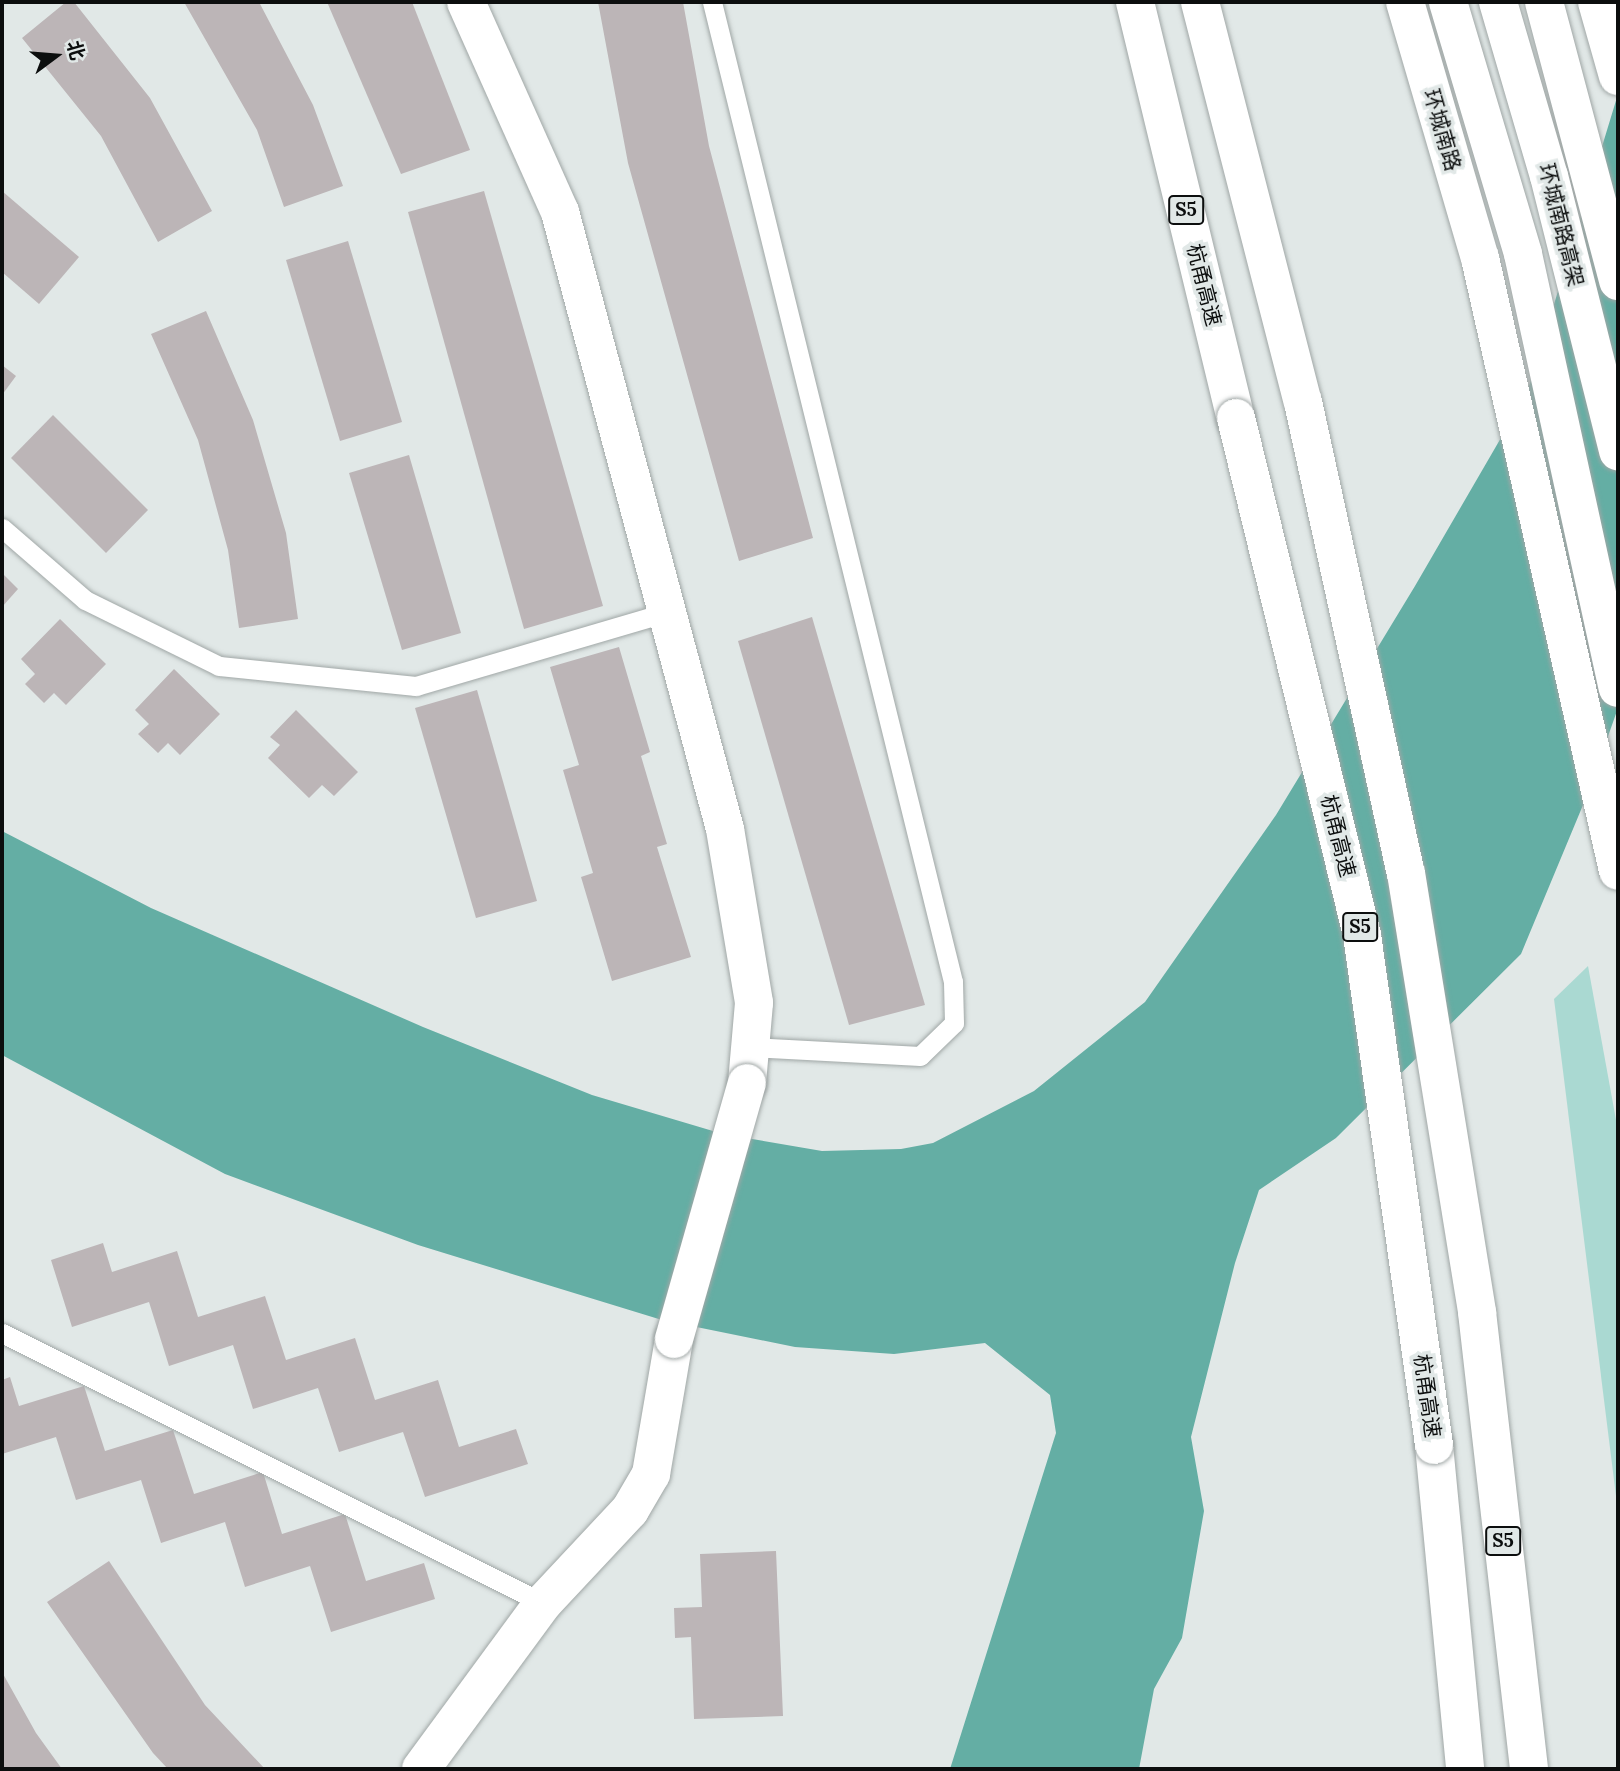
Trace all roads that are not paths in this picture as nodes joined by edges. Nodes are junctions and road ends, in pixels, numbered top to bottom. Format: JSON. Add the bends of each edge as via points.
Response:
{"nodes":[{"id":1,"x":466,"y":2,"type":"edge"},
{"id":2,"x":712,"y":2,"type":"edge"},
{"id":3,"x":1135,"y":2,"type":"edge"},
{"id":4,"x":1200,"y":2,"type":"edge"},
{"id":5,"x":1405,"y":2,"type":"edge"},
{"id":6,"x":1448,"y":2,"type":"edge"},
{"id":7,"x":1498,"y":2,"type":"edge"},
{"id":8,"x":1544,"y":2,"type":"edge"},
{"id":9,"x":1602,"y":17,"type":"edge"},
{"id":10,"x":1618,"y":76,"type":"edge"},
{"id":11,"x":1618,"y":281,"type":"edge"},
{"id":12,"x":1618,"y":451,"type":"edge"},
{"id":13,"x":2,"y":528,"type":"edge"},
{"id":14,"x":667,"y":612,"type":"junction"},
{"id":15,"x":1618,"y":688,"type":"edge"},
{"id":16,"x":1618,"y":871,"type":"edge"},
{"id":17,"x":749,"y":1065,"type":"junction"},
{"id":18,"x":2,"y":1333,"type":"edge"},
{"id":19,"x":543,"y":1603,"type":"junction"},
{"id":20,"x":421,"y":1769,"type":"edge"},
{"id":21,"x":1465,"y":1769,"type":"edge"},
{"id":22,"x":1529,"y":1769,"type":"edge"}],
"edges":[{"from":1,"to":14,"type":"main road","via":[[560,212]]},
{"from":2,"to":17,"type":"lane","via":[[953,982],[954,1023],[920,1056]]},
{"from":3,"to":21,"type":"main road","name":"杭甬高速","number":"S5","bridge":true,"via":[[1362,935],[1434,1445]]},
{"from":4,"to":22,"type":"main road","number":"S5","via":[[1303,402],[1406,873],[1477,1312]]},
{"from":5,"to":16,"type":"main road","name":"环城南路","via":[[1480,258]]},
{"from":6,"to":15,"type":"main road","via":[[1522,254]]},
{"from":7,"to":12,"type":"main road","name":"环城南路高架","via":[[1549,176]]},
{"from":8,"to":11,"type":"main road","name":"环城南路高架"},
{"from":9,"to":10,"type":"main road"},
{"from":13,"to":14,"type":"lane","via":[[85,600],[219,666],[416,686]]},
{"from":14,"to":17,"type":"main road","via":[[725,829],[754,1003]]},
{"from":17,"to":19,"type":"main road","bridge":true,"via":[[674,1339],[651,1474],[630,1510]]},
{"from":18,"to":19,"type":"lane"},
{"from":19,"to":20,"type":"main road"}]}
